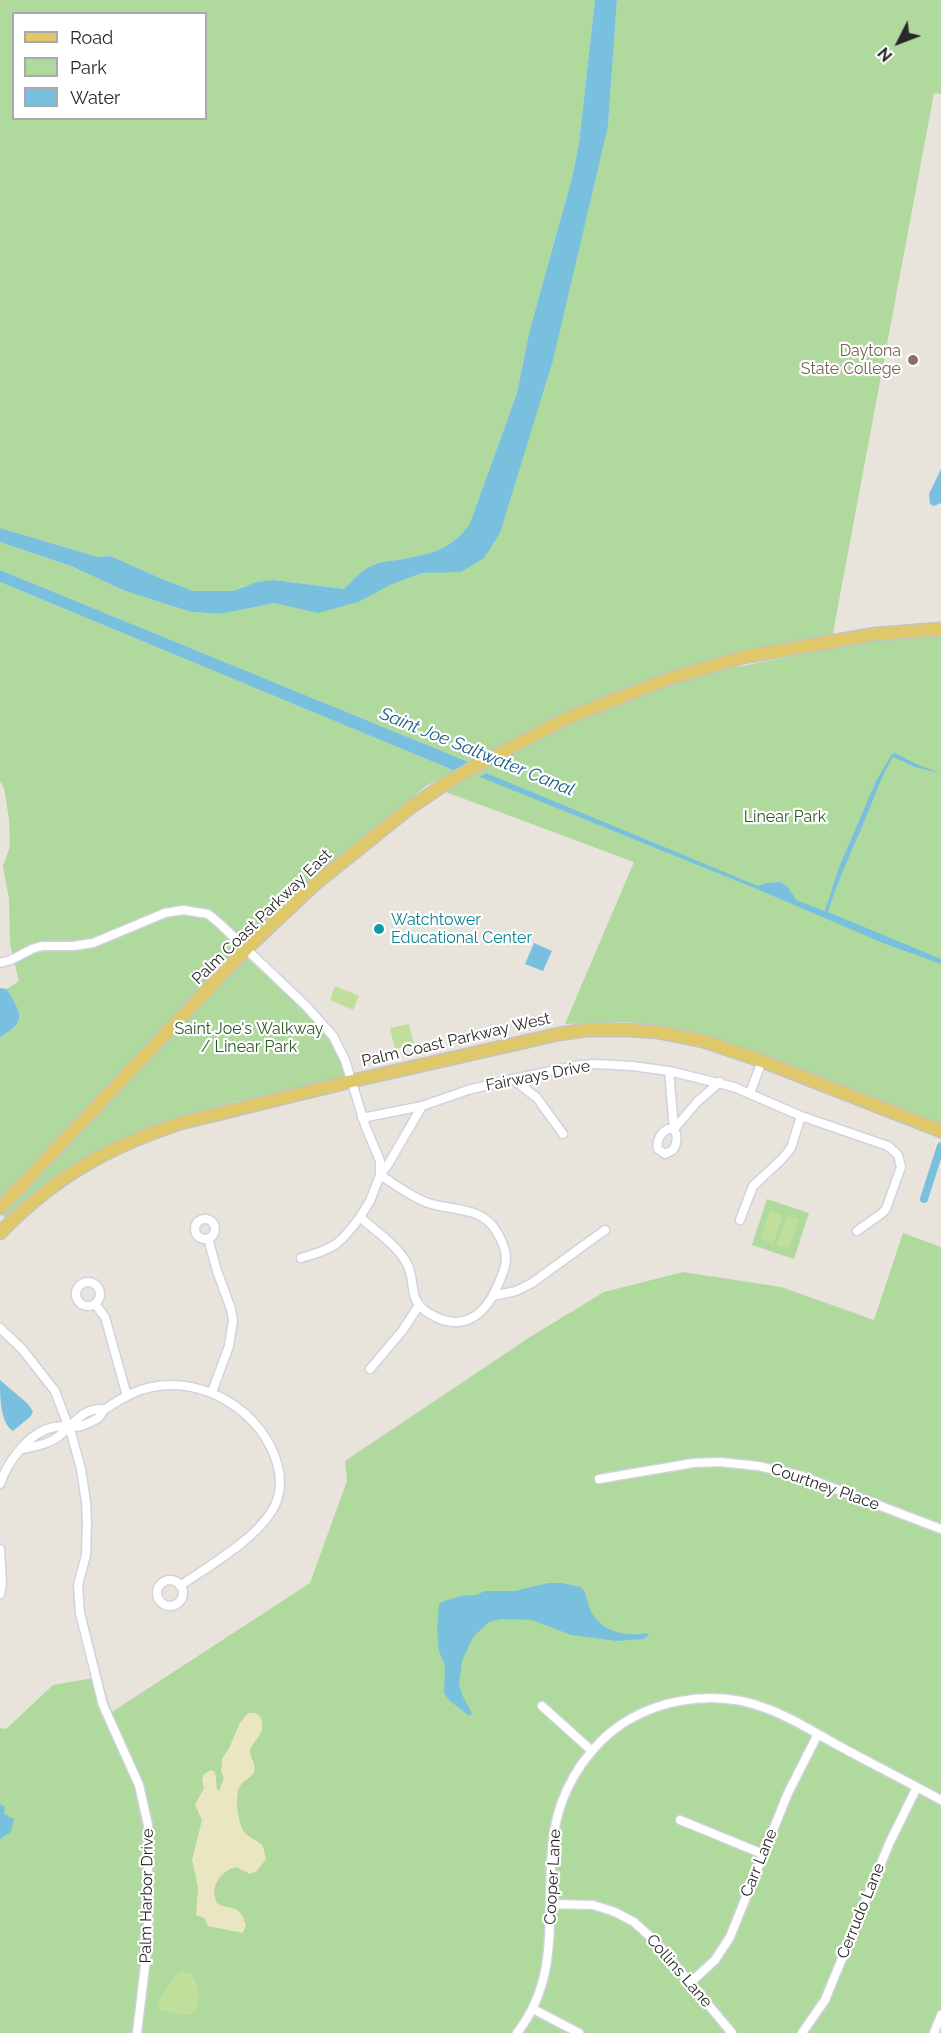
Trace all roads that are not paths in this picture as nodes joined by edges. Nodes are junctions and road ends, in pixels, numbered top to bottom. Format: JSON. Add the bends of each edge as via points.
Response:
{"nodes":[{"id":1,"x":941,"y":629,"type":"edge"},
{"id":2,"x":246,"y":950,"type":"junction"},
{"id":3,"x":0,"y":963,"type":"edge"},
{"id":4,"x":762,"y":1061,"type":"junction"},
{"id":5,"x":669,"y":1071,"type":"junction"},
{"id":6,"x":513,"y":1079,"type":"junction"},
{"id":7,"x":352,"y":1081,"type":"junction"},
{"id":8,"x":720,"y":1082,"type":"junction"},
{"id":9,"x":750,"y":1093,"type":"junction"},
{"id":10,"x":422,"y":1106,"type":"junction"},
{"id":11,"x":801,"y":1116,"type":"junction"},
{"id":12,"x":362,"y":1118,"type":"junction"},
{"id":13,"x":941,"y":1131,"type":"edge"},
{"id":14,"x":563,"y":1134,"type":"dead end"},
{"id":15,"x":380,"y":1175,"type":"junction"},
{"id":16,"x":0,"y":1208,"type":"edge"},
{"id":17,"x":360,"y":1217,"type":"junction"},
{"id":18,"x":740,"y":1220,"type":"dead end"},
{"id":19,"x":605,"y":1230,"type":"dead end"},
{"id":20,"x":857,"y":1231,"type":"dead end"},
{"id":21,"x":0,"y":1233,"type":"edge"},
{"id":22,"x":208,"y":1238,"type":"dead end"},
{"id":23,"x":301,"y":1258,"type":"dead end"},
{"id":24,"x":493,"y":1296,"type":"junction"},
{"id":25,"x":95,"y":1304,"type":"dead end"},
{"id":26,"x":418,"y":1305,"type":"junction"},
{"id":27,"x":0,"y":1329,"type":"edge"},
{"id":28,"x":370,"y":1369,"type":"dead end"},
{"id":29,"x":212,"y":1392,"type":"junction"},
{"id":30,"x":127,"y":1396,"type":"junction"},
{"id":31,"x":69,"y":1426,"type":"junction"},
{"id":32,"x":598,"y":1479,"type":"dead end"},
{"id":33,"x":0,"y":1484,"type":"edge"},
{"id":34,"x":941,"y":1529,"type":"edge"},
{"id":35,"x":0,"y":1549,"type":"edge"},
{"id":36,"x":180,"y":1586,"type":"dead end"},
{"id":37,"x":0,"y":1594,"type":"edge"},
{"id":38,"x":542,"y":1706,"type":"dead end"},
{"id":39,"x":818,"y":1734,"type":"junction"},
{"id":40,"x":592,"y":1751,"type":"junction"},
{"id":41,"x":917,"y":1787,"type":"junction"},
{"id":42,"x":941,"y":1800,"type":"edge"},
{"id":43,"x":680,"y":1820,"type":"dead end"},
{"id":44,"x":763,"y":1854,"type":"junction"},
{"id":45,"x":550,"y":1904,"type":"junction"},
{"id":46,"x":690,"y":1983,"type":"junction"},
{"id":47,"x":533,"y":2009,"type":"junction"},
{"id":48,"x":941,"y":2015,"type":"edge"},
{"id":49,"x":137,"y":2033,"type":"edge"},
{"id":50,"x":517,"y":2033,"type":"edge"},
{"id":51,"x":579,"y":2033,"type":"edge"},
{"id":52,"x":732,"y":2033,"type":"edge"},
{"id":53,"x":802,"y":2033,"type":"edge"},
{"id":54,"x":934,"y":2033,"type":"edge"}],
"edges":[{"from":1,"to":2,"type":"main road","name":"Palm Coast Parkway East","via":[[876,634],[743,657],[567,718],[492,757],[411,807],[314,885]]},
{"from":2,"to":3,"type":"street","via":[[208,914],[183,910],[165,913],[93,943],[37,947]]},
{"from":2,"to":7,"type":"street","via":[[329,1030]]},
{"from":2,"to":16,"type":"main road","name":"Palm Coast Parkway East"},
{"from":4,"to":7,"type":"main road","name":"Palm Coast Parkway West","via":[[714,1044],[666,1034],[587,1030]]},
{"from":4,"to":9,"type":"street"},
{"from":4,"to":13,"type":"main road","name":"Palm Coast Parkway West"},
{"from":5,"to":6,"type":"street","name":"Fairways Drive","via":[[596,1064]]},
{"from":5,"to":8,"type":"street","name":"Fairways Drive"},
{"from":5,"to":8,"type":"street","via":[[674,1129]]},
{"from":6,"to":10,"type":"street","name":"Fairways Drive"},
{"from":6,"to":14,"type":"street","via":[[537,1098]]},
{"from":7,"to":12,"type":"street"},
{"from":7,"to":21,"type":"main road","name":"Palm Coast Parkway West","via":[[181,1123],[132,1140],[65,1176]]},
{"from":8,"to":9,"type":"street","name":"Fairways Drive"},
{"from":9,"to":11,"type":"street","name":"Fairways Drive"},
{"from":10,"to":12,"type":"street","name":"Fairways Drive"},
{"from":10,"to":15,"type":"street"},
{"from":11,"to":18,"type":"street","via":[[791,1148],[753,1186]]},
{"from":11,"to":20,"type":"street","name":"Fairways Drive","via":[[888,1146],[901,1161],[886,1209]]},
{"from":12,"to":15,"type":"street","via":[[380,1161]]},
{"from":15,"to":17,"type":"street"},
{"from":15,"to":24,"type":"street","via":[[427,1203],[469,1212],[489,1223],[506,1258]]},
{"from":17,"to":23,"type":"street","via":[[337,1245]]},
{"from":17,"to":26,"type":"street","via":[[405,1261]]},
{"from":19,"to":24,"type":"street","via":[[532,1283]]},
{"from":22,"to":29,"type":"street","via":[[233,1320],[229,1346]]},
{"from":24,"to":26,"type":"street","via":[[482,1312],[459,1321],[435,1317]]},
{"from":25,"to":30,"type":"street","via":[[105,1317]]},
{"from":26,"to":28,"type":"street"},
{"from":27,"to":31,"type":"street","name":"Palm Harbor Drive","via":[[22,1349],[55,1391]]},
{"from":29,"to":30,"type":"street","via":[[166,1385]]},
{"from":29,"to":36,"type":"street","via":[[243,1411],[264,1436],[278,1467],[280,1490],[273,1509],[258,1529]]},
{"from":30,"to":31,"type":"street","via":[[104,1409],[99,1417],[79,1427]]},
{"from":31,"to":33,"type":"street","via":[[54,1427],[34,1436],[10,1463]]},
{"from":31,"to":49,"type":"street","name":"Palm Harbor Drive","via":[[86,1502],[86,1555],[78,1585],[80,1613],[101,1699],[139,1785],[148,1825],[148,1941]]},
{"from":32,"to":34,"type":"street","name":"Courtney Place","via":[[700,1463],[758,1466],[802,1476]]},
{"from":35,"to":37,"type":"street"},
{"from":38,"to":40,"type":"street"},
{"from":39,"to":40,"type":"street","name":"Cooper Lane","via":[[761,1706],[698,1698],[640,1714],[609,1734]]},
{"from":39,"to":41,"type":"street","name":"Cooper Lane"},
{"from":39,"to":44,"type":"street","name":"Carr Lane","via":[[788,1792]]},
{"from":40,"to":45,"type":"street","name":"Cooper Lane","via":[[571,1781],[558,1812]]},
{"from":41,"to":42,"type":"street","name":"Cooper Lane"},
{"from":41,"to":53,"type":"street","name":"Cerrudo Lane","via":[[889,1844],[825,2000]]},
{"from":43,"to":44,"type":"street"},
{"from":44,"to":46,"type":"street","name":"Carr Lane","via":[[724,1947]]},
{"from":45,"to":46,"type":"street","name":"Collins Lane","via":[[593,1905],[629,1918],[655,1941]]},
{"from":45,"to":47,"type":"street","name":"Cooper Lane","via":[[547,1967]]},
{"from":46,"to":52,"type":"street","name":"Collins Lane"},
{"from":47,"to":50,"type":"street","name":"Cooper Lane"},
{"from":47,"to":51,"type":"street"},
{"from":48,"to":54,"type":"street"}]}
